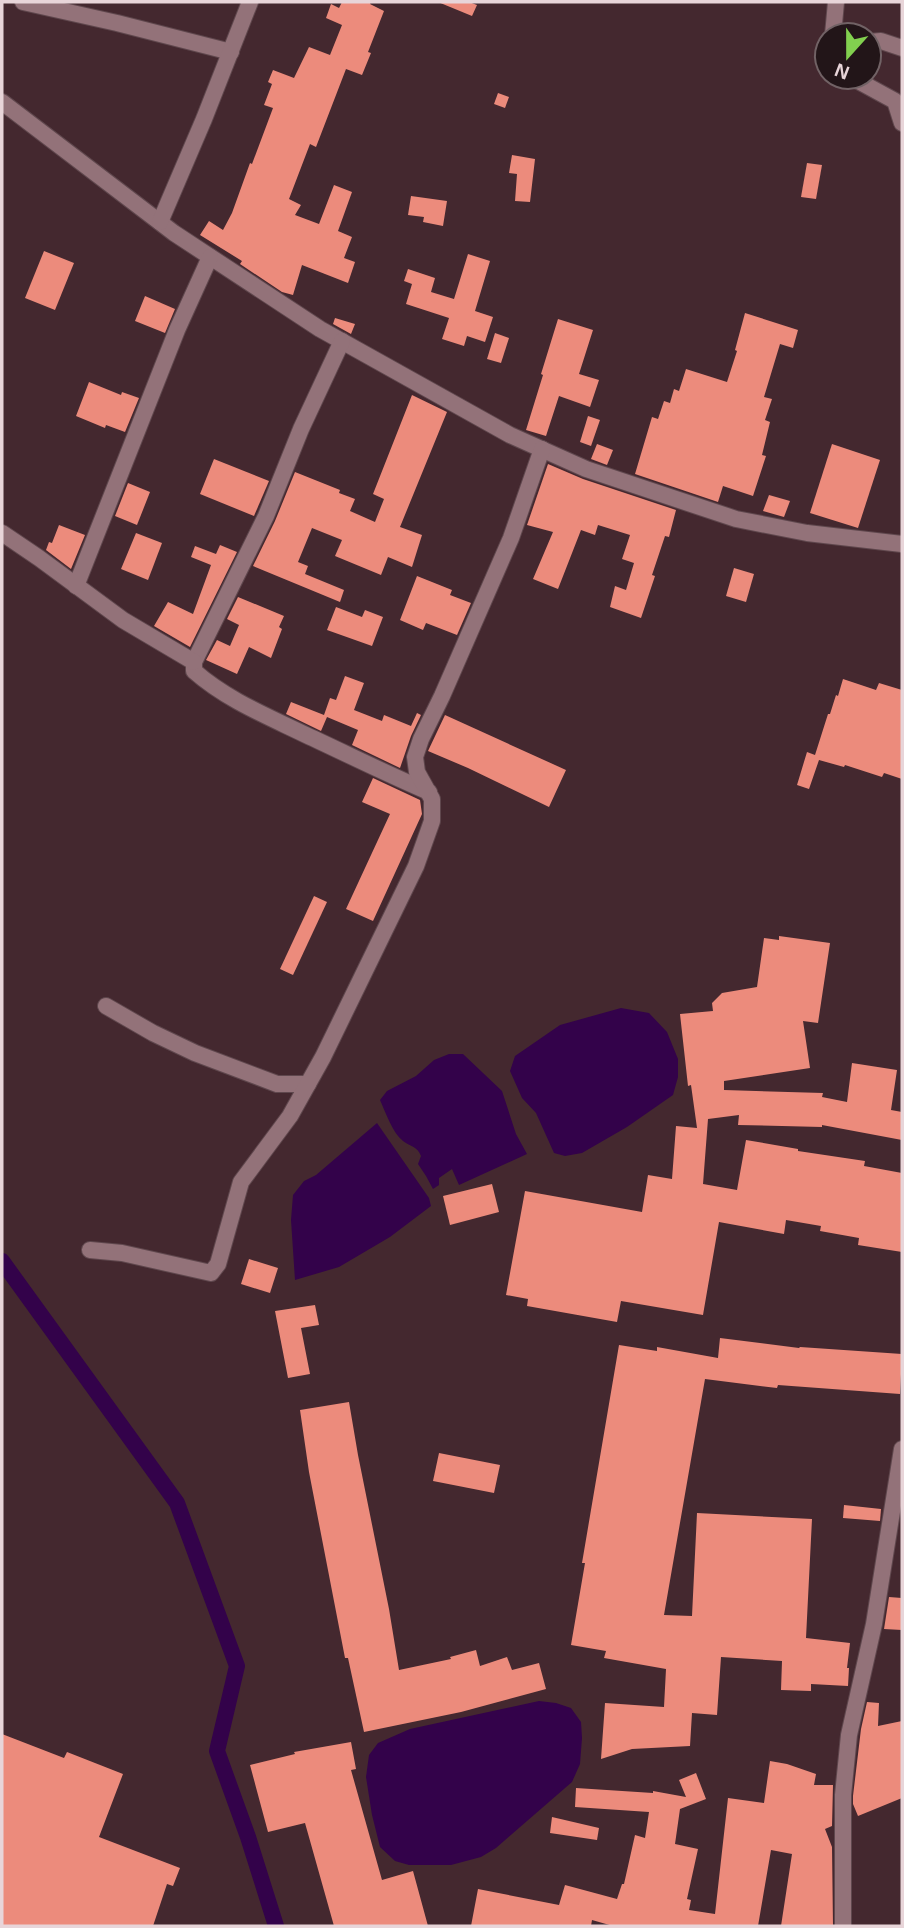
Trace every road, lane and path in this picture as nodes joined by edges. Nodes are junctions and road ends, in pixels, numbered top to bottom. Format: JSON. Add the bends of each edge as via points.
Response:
{"nodes":[{"id":1,"x":23,"y":2,"type":"edge"},
{"id":2,"x":250,"y":2,"type":"edge"},
{"id":3,"x":836,"y":2,"type":"edge"},
{"id":4,"x":834,"y":21,"type":"edge"},
{"id":5,"x":883,"y":42,"type":"edge"},
{"id":6,"x":902,"y":48,"type":"edge"},
{"id":7,"x":231,"y":52,"type":"junction"},
{"id":8,"x":877,"y":91,"type":"edge"},
{"id":9,"x":2,"y":102,"type":"edge"},
{"id":10,"x":902,"y":123,"type":"edge"},
{"id":11,"x":160,"y":222,"type":"junction"},
{"id":12,"x":211,"y":257,"type":"junction"},
{"id":13,"x":342,"y":341,"type":"junction"},
{"id":14,"x":542,"y":449,"type":"junction"},
{"id":15,"x":2,"y":533,"type":"edge"},
{"id":16,"x":902,"y":544,"type":"edge"},
{"id":17,"x":76,"y":586,"type":"junction"},
{"id":18,"x":194,"y":662,"type":"junction"},
{"id":19,"x":429,"y":792,"type":"junction"},
{"id":20,"x":106,"y":1006,"type":"dead end"},
{"id":21,"x":308,"y":1084,"type":"junction"},
{"id":22,"x":90,"y":1250,"type":"dead end"},
{"id":23,"x":902,"y":1449,"type":"edge"},
{"id":24,"x":897,"y":1508,"type":"edge"},
{"id":25,"x":843,"y":1926,"type":"edge"}],
"edges":[{"from":1,"to":7,"type":"street"},
{"from":2,"to":7,"type":"street"},
{"from":3,"to":4,"type":"street"},
{"from":5,"to":6,"type":"street"},
{"from":7,"to":11,"type":"street"},
{"from":8,"to":10,"type":"street","via":[[895,101]]},
{"from":9,"to":11,"type":"street"},
{"from":11,"to":12,"type":"street"},
{"from":12,"to":13,"type":"street"},
{"from":12,"to":17,"type":"street","via":[[177,330]]},
{"from":13,"to":14,"type":"street"},
{"from":13,"to":18,"type":"street","via":[[266,516]]},
{"from":14,"to":16,"type":"street","via":[[586,469],[736,519]]},
{"from":14,"to":19,"type":"street","via":[[511,538],[415,757],[417,772]]},
{"from":15,"to":17,"type":"street"},
{"from":17,"to":18,"type":"street"},
{"from":18,"to":19,"type":"street","via":[[194,671],[210,685],[244,705]]},
{"from":19,"to":21,"type":"street","via":[[432,821],[416,866]]},
{"from":20,"to":21,"type":"street","via":[[195,1053],[277,1084]]},
{"from":21,"to":22,"type":"street","via":[[241,1182],[218,1264],[211,1273]]},
{"from":23,"to":24,"type":"street"},
{"from":24,"to":25,"type":"street","via":[[849,1735],[843,1795]]}]}
